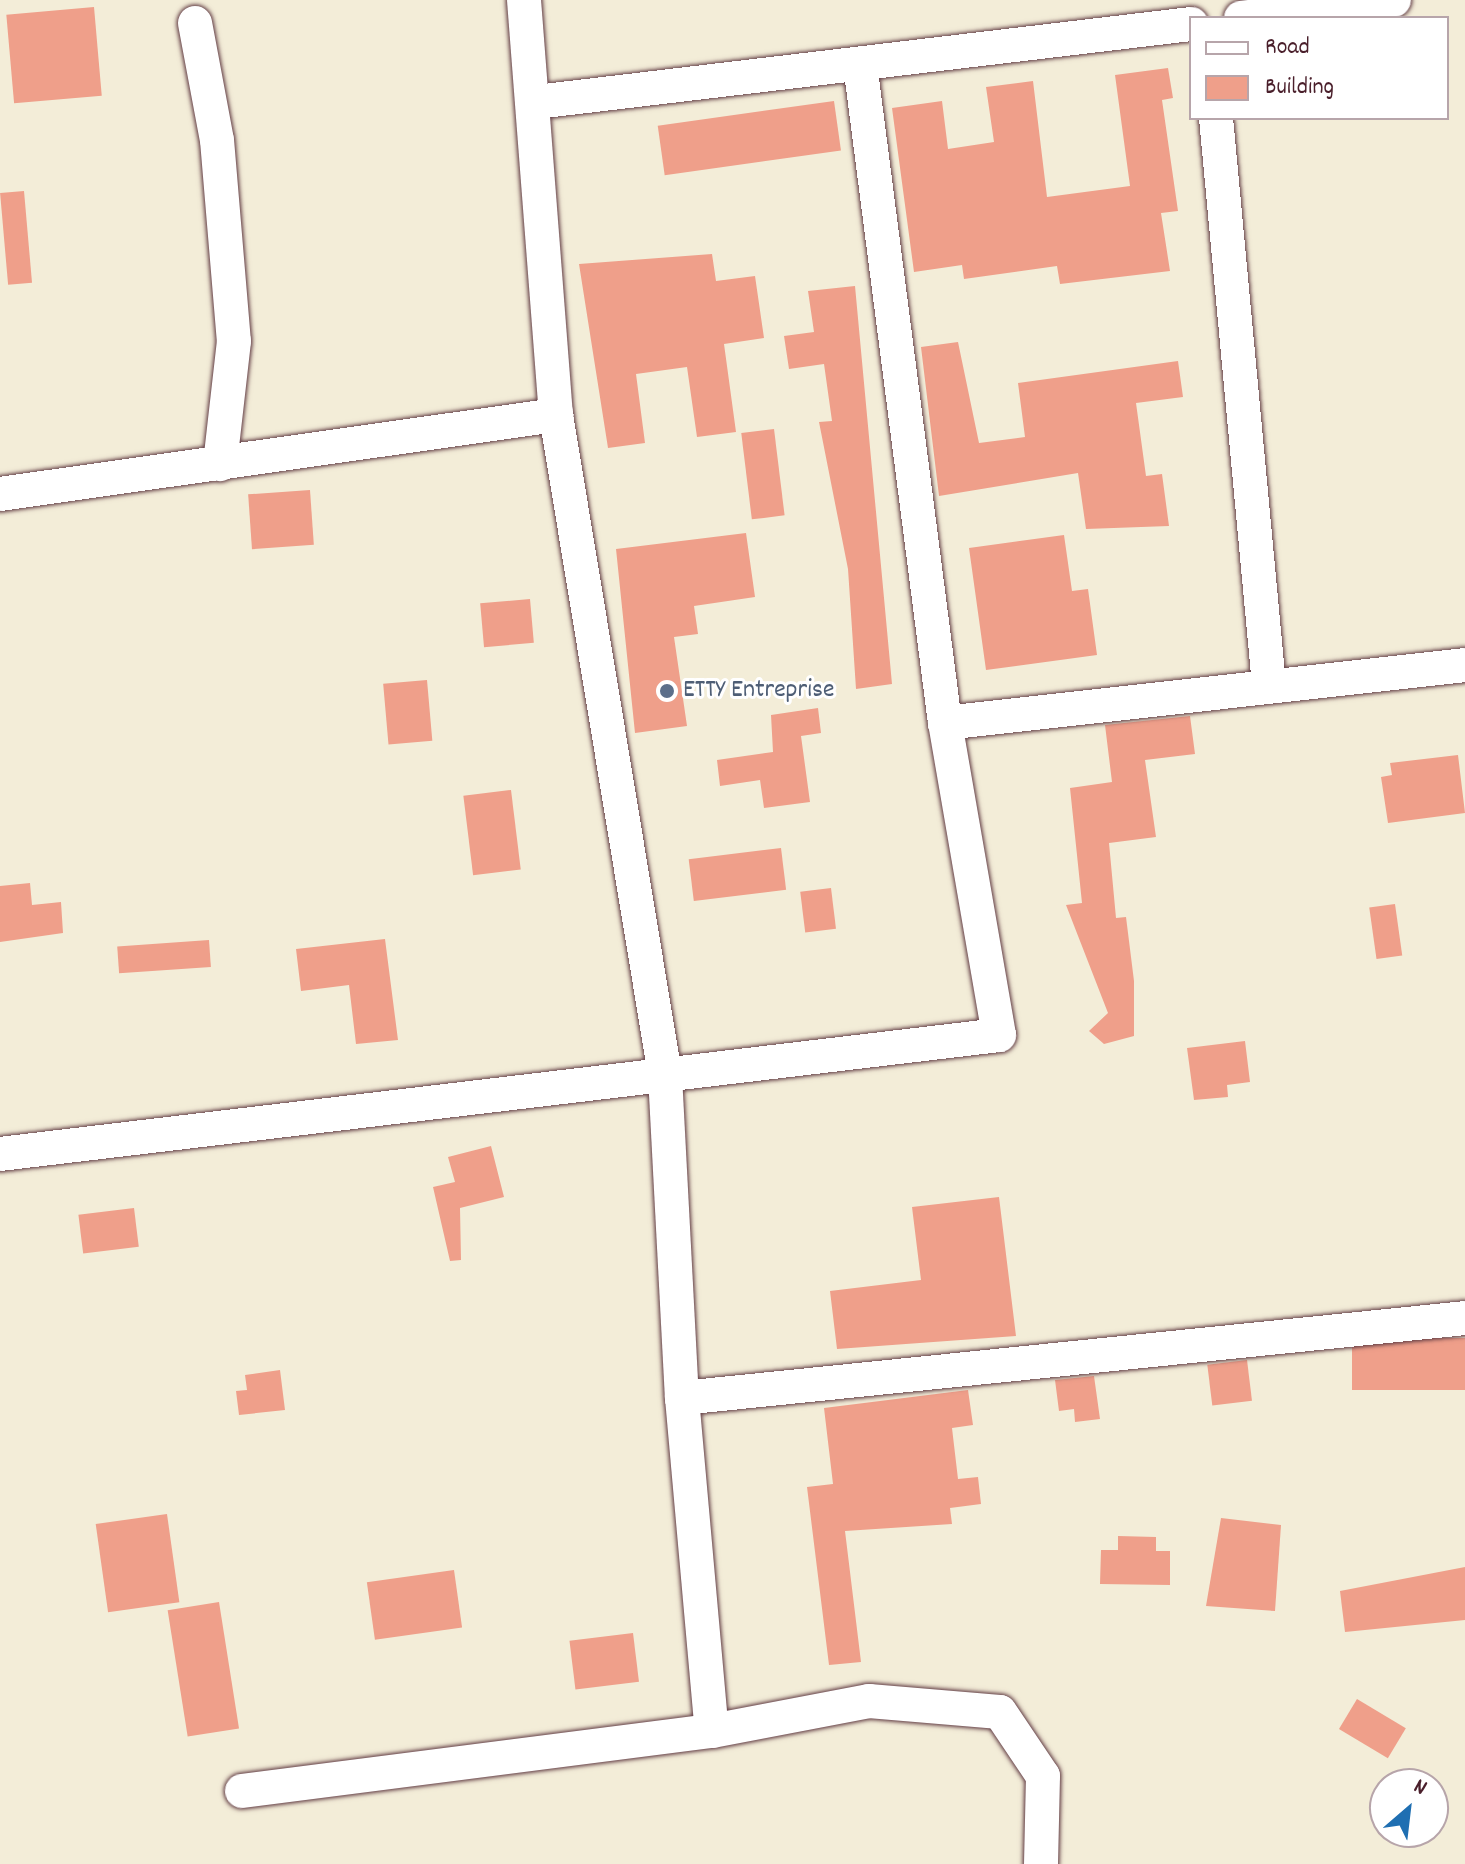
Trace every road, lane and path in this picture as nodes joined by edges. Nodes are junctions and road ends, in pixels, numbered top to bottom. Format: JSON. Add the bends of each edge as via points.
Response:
{"nodes":[{"id":1,"x":524,"y":0,"type":"edge"},
{"id":2,"x":1394,"y":0,"type":"edge"},
{"id":3,"x":1258,"y":16,"type":"edge"},
{"id":4,"x":195,"y":23,"type":"dead end"},
{"id":5,"x":1189,"y":24,"type":"edge"},
{"id":6,"x":860,"y":64,"type":"junction"},
{"id":7,"x":536,"y":102,"type":"junction"},
{"id":8,"x":1216,"y":120,"type":"edge"},
{"id":9,"x":556,"y":415,"type":"junction"},
{"id":10,"x":220,"y":464,"type":"junction"},
{"id":11,"x":0,"y":494,"type":"edge"},
{"id":12,"x":1465,"y":665,"type":"edge"},
{"id":13,"x":1269,"y":685,"type":"junction"},
{"id":14,"x":945,"y":723,"type":"junction"},
{"id":15,"x":665,"y":1075,"type":"junction"},
{"id":16,"x":0,"y":1154,"type":"edge"},
{"id":17,"x":1465,"y":1318,"type":"edge"},
{"id":18,"x":682,"y":1398,"type":"junction"},
{"id":19,"x":712,"y":1731,"type":"junction"},
{"id":20,"x":242,"y":1791,"type":"dead end"},
{"id":21,"x":1041,"y":1864,"type":"edge"}],
"edges":[{"from":1,"to":7,"type":"street"},
{"from":2,"to":3,"type":"street"},
{"from":4,"to":10,"type":"street","via":[[217,140],[234,341]]},
{"from":5,"to":6,"type":"street"},
{"from":6,"to":7,"type":"street"},
{"from":6,"to":14,"type":"street"},
{"from":7,"to":9,"type":"street"},
{"from":8,"to":13,"type":"street"},
{"from":9,"to":10,"type":"street"},
{"from":9,"to":15,"type":"street"},
{"from":10,"to":11,"type":"street"},
{"from":12,"to":13,"type":"street"},
{"from":13,"to":14,"type":"street"},
{"from":14,"to":15,"type":"street","via":[[999,1035]]},
{"from":15,"to":16,"type":"street"},
{"from":15,"to":18,"type":"street"},
{"from":17,"to":18,"type":"street"},
{"from":18,"to":19,"type":"street"},
{"from":19,"to":20,"type":"street"},
{"from":19,"to":21,"type":"street","via":[[869,1701],[1000,1712],[1043,1776]]}]}
